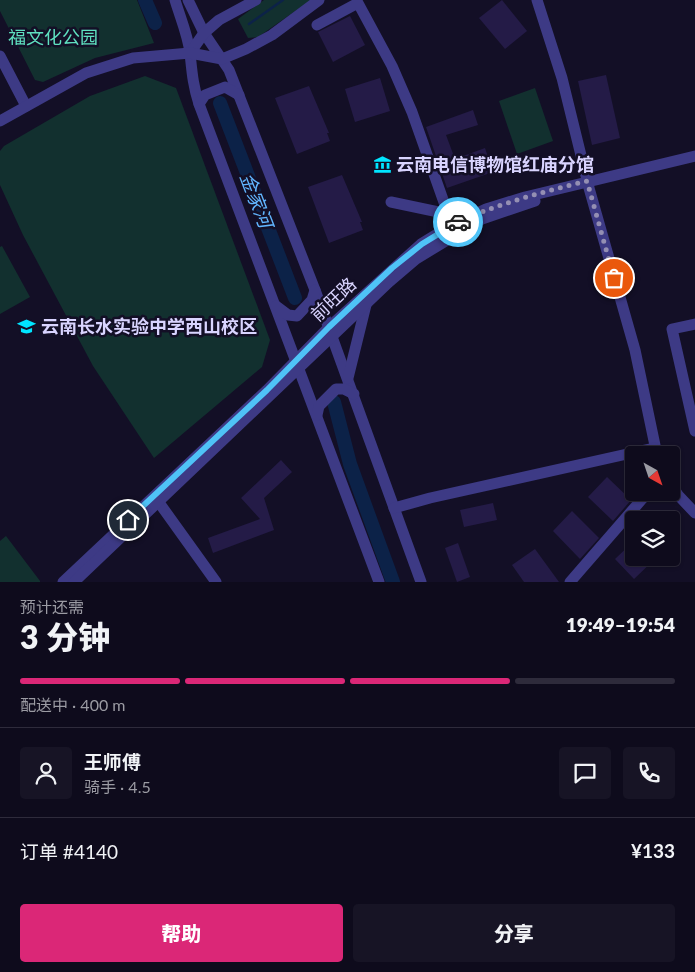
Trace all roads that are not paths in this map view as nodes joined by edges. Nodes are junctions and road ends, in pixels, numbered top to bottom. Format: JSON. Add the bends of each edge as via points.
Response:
{"nodes":[{"id":1,"x":175,"y":0,"type":"edge"},
{"id":2,"x":188,"y":0,"type":"edge"},
{"id":3,"x":256,"y":0,"type":"edge"},
{"id":4,"x":320,"y":0,"type":"edge"},
{"id":5,"x":537,"y":0,"type":"edge"},
{"id":6,"x":317,"y":25,"type":"dead end"},
{"id":7,"x":204,"y":33,"type":"junction"},
{"id":8,"x":190,"y":53,"type":"junction"},
{"id":9,"x":0,"y":56,"type":"edge"},
{"id":10,"x":222,"y":59,"type":"junction"},
{"id":11,"x":239,"y":95,"type":"junction"},
{"id":12,"x":199,"y":104,"type":"junction"},
{"id":13,"x":26,"y":106,"type":"junction"},
{"id":14,"x":0,"y":121,"type":"edge"},
{"id":15,"x":695,"y":156,"type":"edge"},
{"id":16,"x":695,"y":164,"type":"edge"},
{"id":17,"x":588,"y":185,"type":"junction"},
{"id":18,"x":392,"y":202,"type":"dead end"},
{"id":19,"x":450,"y":219,"type":"junction"},
{"id":20,"x":316,"y":290,"type":"junction"},
{"id":21,"x":366,"y":304,"type":"junction"},
{"id":22,"x":276,"y":306,"type":"junction"},
{"id":23,"x":695,"y":324,"type":"edge"},
{"id":24,"x":330,"y":332,"type":"junction"},
{"id":25,"x":298,"y":364,"type":"junction"},
{"id":26,"x":348,"y":378,"type":"junction"},
{"id":27,"x":354,"y":394,"type":"junction"},
{"id":28,"x":317,"y":415,"type":"junction"},
{"id":29,"x":695,"y":431,"type":"edge"},
{"id":30,"x":655,"y":446,"type":"edge"},
{"id":31,"x":625,"y":458,"type":"edge"},
{"id":32,"x":680,"y":495,"type":"edge"},
{"id":33,"x":156,"y":499,"type":"junction"},
{"id":34,"x":640,"y":501,"type":"edge"},
{"id":35,"x":394,"y":508,"type":"junction"},
{"id":36,"x":695,"y":513,"type":"edge"},
{"id":37,"x":62,"y":582,"type":"edge"},
{"id":38,"x":74,"y":582,"type":"edge"},
{"id":39,"x":216,"y":582,"type":"edge"},
{"id":40,"x":379,"y":582,"type":"edge"},
{"id":41,"x":421,"y":582,"type":"edge"},
{"id":42,"x":570,"y":582,"type":"edge"}],
"edges":[{"from":1,"to":8,"type":"street"},
{"from":2,"to":7,"type":"street"},
{"from":3,"to":7,"type":"street","via":[[219,20]]},
{"from":4,"to":10,"type":"street","via":[[272,34]]},
{"from":5,"to":17,"type":"street","via":[[562,78]]},
{"from":6,"to":19,"type":"street","via":[[358,3],[412,112]]},
{"from":7,"to":8,"type":"street"},
{"from":7,"to":10,"type":"street"},
{"from":8,"to":10,"type":"street"},
{"from":8,"to":12,"type":"street","via":[[192,86]]},
{"from":8,"to":13,"type":"street","via":[[133,58],[86,73]]},
{"from":9,"to":13,"type":"street"},
{"from":10,"to":11,"type":"street"},
{"from":11,"to":12,"type":"street","via":[[226,87],[205,95]]},
{"from":11,"to":20,"type":"street"},
{"from":12,"to":22,"type":"street"},
{"from":13,"to":14,"type":"street"},
{"from":15,"to":17,"type":"street","name":"前旺路"},
{"from":16,"to":17,"type":"street","name":"前旺路"},
{"from":17,"to":19,"type":"street","name":"前旺路","via":[[518,199]]},
{"from":17,"to":21,"type":"street","name":"前旺路","via":[[482,220],[416,259]]},
{"from":17,"to":30,"type":"street","via":[[635,350]]},
{"from":18,"to":19,"type":"street"},
{"from":19,"to":24,"type":"street","name":"前旺路","via":[[392,268]]},
{"from":20,"to":22,"type":"street","via":[[312,300],[297,316],[288,315]]},
{"from":20,"to":24,"type":"street"},
{"from":21,"to":24,"type":"street","name":"前旺路"},
{"from":21,"to":26,"type":"street"},
{"from":22,"to":25,"type":"street"},
{"from":23,"to":29,"type":"street","via":[[672,329]]},
{"from":24,"to":25,"type":"street","name":"前旺路"},
{"from":24,"to":26,"type":"street"},
{"from":25,"to":28,"type":"street"},
{"from":25,"to":33,"type":"street","name":"前旺路","via":[[267,390]]},
{"from":26,"to":27,"type":"street"},
{"from":27,"to":28,"type":"street","via":[[336,389],[319,406]]},
{"from":27,"to":35,"type":"street"},
{"from":28,"to":40,"type":"street"},
{"from":31,"to":35,"type":"street"},
{"from":32,"to":36,"type":"street"},
{"from":33,"to":37,"type":"street","name":"前旺路"},
{"from":33,"to":38,"type":"street","name":"前旺路"},
{"from":33,"to":39,"type":"street"},
{"from":34,"to":42,"type":"street"},
{"from":35,"to":41,"type":"street"}]}
